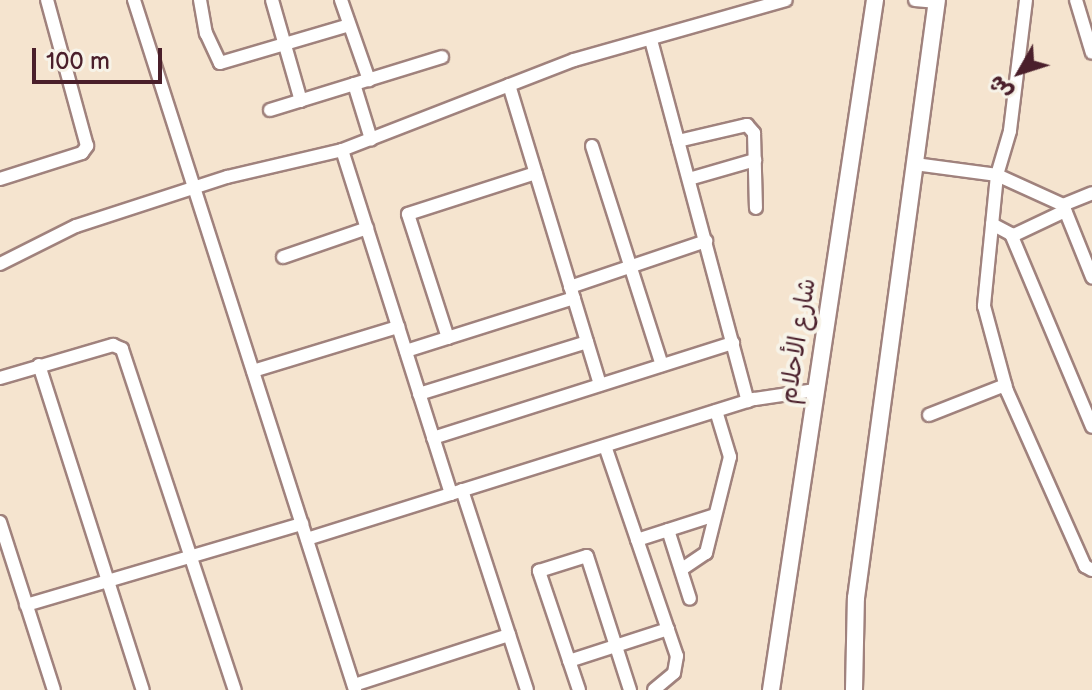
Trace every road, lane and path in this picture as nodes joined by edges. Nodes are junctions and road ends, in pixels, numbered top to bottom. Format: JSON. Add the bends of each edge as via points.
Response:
{"nodes":[{"id":1,"x":47,"y":0,"type":"edge"},
{"id":2,"x":134,"y":0,"type":"edge"},
{"id":3,"x":200,"y":0,"type":"edge"},
{"id":4,"x":272,"y":0,"type":"edge"},
{"id":5,"x":341,"y":0,"type":"edge"},
{"id":6,"x":786,"y":0,"type":"edge"},
{"id":7,"x":875,"y":0,"type":"edge"},
{"id":8,"x":915,"y":0,"type":"edge"},
{"id":9,"x":1026,"y":0,"type":"edge"},
{"id":10,"x":1076,"y":0,"type":"edge"},
{"id":11,"x":937,"y":1,"type":"edge"},
{"id":12,"x":349,"y":25,"type":"junction"},
{"id":13,"x":651,"y":40,"type":"junction"},
{"id":14,"x":287,"y":43,"type":"junction"},
{"id":15,"x":1092,"y":53,"type":"edge"},
{"id":16,"x":442,"y":57,"type":"dead end"},
{"id":17,"x":369,"y":80,"type":"junction"},
{"id":18,"x":354,"y":84,"type":"junction"},
{"id":19,"x":509,"y":85,"type":"junction"},
{"id":20,"x":301,"y":101,"type":"junction"},
{"id":21,"x":270,"y":110,"type":"dead end"},
{"id":22,"x":371,"y":139,"type":"junction"},
{"id":23,"x":678,"y":141,"type":"junction"},
{"id":24,"x":592,"y":146,"type":"dead end"},
{"id":25,"x":342,"y":150,"type":"junction"},
{"id":26,"x":755,"y":160,"type":"junction"},
{"id":27,"x":915,"y":164,"type":"junction"},
{"id":28,"x":536,"y":173,"type":"junction"},
{"id":29,"x":997,"y":175,"type":"junction"},
{"id":30,"x":0,"y":179,"type":"edge"},
{"id":31,"x":689,"y":179,"type":"junction"},
{"id":32,"x":194,"y":189,"type":"junction"},
{"id":33,"x":1092,"y":193,"type":"edge"},
{"id":34,"x":756,"y":208,"type":"dead end"},
{"id":35,"x":1064,"y":208,"type":"junction"},
{"id":36,"x":992,"y":224,"type":"junction"},
{"id":37,"x":367,"y":228,"type":"junction"},
{"id":38,"x":1012,"y":236,"type":"junction"},
{"id":39,"x":706,"y":241,"type":"junction"},
{"id":40,"x":283,"y":257,"type":"dead end"},
{"id":41,"x":0,"y":264,"type":"edge"},
{"id":42,"x":630,"y":267,"type":"junction"},
{"id":43,"x":1092,"y":277,"type":"edge"},
{"id":44,"x":572,"y":292,"type":"junction"},
{"id":45,"x":398,"y":327,"type":"junction"},
{"id":46,"x":448,"y":338,"type":"junction"},
{"id":47,"x":587,"y":342,"type":"junction"},
{"id":48,"x":733,"y":343,"type":"junction"},
{"id":49,"x":406,"y":351,"type":"junction"},
{"id":50,"x":39,"y":365,"type":"junction"},
{"id":51,"x":662,"y":365,"type":"junction"},
{"id":52,"x":253,"y":371,"type":"junction"},
{"id":53,"x":0,"y":378,"type":"edge"},
{"id":54,"x":600,"y":385,"type":"junction"},
{"id":55,"x":1005,"y":385,"type":"junction"},
{"id":56,"x":815,"y":390,"type":"junction"},
{"id":57,"x":1092,"y":390,"type":"edge"},
{"id":58,"x":419,"y":394,"type":"junction"},
{"id":59,"x":1079,"y":395,"type":"junction"},
{"id":60,"x":748,"y":401,"type":"junction"},
{"id":61,"x":716,"y":411,"type":"junction"},
{"id":62,"x":929,"y":415,"type":"dead end"},
{"id":63,"x":1092,"y":427,"type":"edge"},
{"id":64,"x":433,"y":438,"type":"junction"},
{"id":65,"x":605,"y":446,"type":"junction"},
{"id":66,"x":457,"y":492,"type":"junction"},
{"id":67,"x":715,"y":515,"type":"junction"},
{"id":68,"x":0,"y":522,"type":"edge"},
{"id":69,"x":302,"y":524,"type":"junction"},
{"id":70,"x":668,"y":530,"type":"junction"},
{"id":71,"x":307,"y":539,"type":"junction"},
{"id":72,"x":637,"y":540,"type":"junction"},
{"id":73,"x":192,"y":556,"type":"junction"},
{"id":74,"x":682,"y":569,"type":"junction"},
{"id":75,"x":1092,"y":570,"type":"edge"},
{"id":76,"x":108,"y":581,"type":"junction"},
{"id":77,"x":690,"y":599,"type":"dead end"},
{"id":78,"x":26,"y":605,"type":"junction"},
{"id":79,"x":668,"y":629,"type":"junction"},
{"id":80,"x":509,"y":635,"type":"junction"},
{"id":81,"x":616,"y":646,"type":"junction"},
{"id":82,"x":569,"y":661,"type":"junction"},
{"id":83,"x":354,"y":687,"type":"edge"},
{"id":84,"x":54,"y":690,"type":"edge"},
{"id":85,"x":143,"y":690,"type":"edge"},
{"id":86,"x":235,"y":690,"type":"edge"},
{"id":87,"x":527,"y":690,"type":"edge"},
{"id":88,"x":579,"y":690,"type":"edge"},
{"id":89,"x":630,"y":690,"type":"edge"},
{"id":90,"x":654,"y":690,"type":"edge"},
{"id":91,"x":771,"y":690,"type":"edge"},
{"id":92,"x":854,"y":690,"type":"edge"}],
"edges":[{"from":1,"to":30,"type":"street","via":[[87,146],[82,153]]},
{"from":2,"to":32,"type":"street"},
{"from":3,"to":14,"type":"street","via":[[206,33],[220,63]]},
{"from":4,"to":14,"type":"street"},
{"from":5,"to":12,"type":"street"},
{"from":6,"to":13,"type":"street"},
{"from":7,"to":56,"type":"main road","name":"شارع الأحلام"},
{"from":8,"to":11,"type":"street"},
{"from":9,"to":29,"type":"street","via":[[1010,131]]},
{"from":10,"to":15,"type":"street"},
{"from":11,"to":27,"type":"main road"},
{"from":12,"to":14,"type":"street"},
{"from":12,"to":17,"type":"street"},
{"from":13,"to":19,"type":"street","via":[[574,60]]},
{"from":13,"to":23,"type":"street"},
{"from":14,"to":20,"type":"street"},
{"from":16,"to":17,"type":"street"},
{"from":17,"to":18,"type":"street"},
{"from":18,"to":20,"type":"street"},
{"from":18,"to":22,"type":"street"},
{"from":19,"to":22,"type":"street"},
{"from":19,"to":28,"type":"street"},
{"from":20,"to":21,"type":"street"},
{"from":22,"to":25,"type":"street"},
{"from":23,"to":26,"type":"street","via":[[747,125],[754,133]]},
{"from":23,"to":31,"type":"street"},
{"from":24,"to":42,"type":"street"},
{"from":25,"to":32,"type":"street"},
{"from":25,"to":37,"type":"street"},
{"from":26,"to":31,"type":"street"},
{"from":26,"to":34,"type":"street"},
{"from":27,"to":29,"type":"street"},
{"from":27,"to":92,"type":"main road","via":[[856,598]]},
{"from":28,"to":44,"type":"street"},
{"from":28,"to":46,"type":"street","via":[[408,214]]},
{"from":29,"to":35,"type":"street"},
{"from":29,"to":36,"type":"street"},
{"from":31,"to":39,"type":"street"},
{"from":32,"to":41,"type":"street","via":[[76,226]]},
{"from":32,"to":52,"type":"street"},
{"from":33,"to":35,"type":"street"},
{"from":35,"to":38,"type":"street"},
{"from":35,"to":43,"type":"street"},
{"from":36,"to":38,"type":"street"},
{"from":36,"to":55,"type":"street","via":[[984,306]]},
{"from":37,"to":40,"type":"street"},
{"from":37,"to":45,"type":"street"},
{"from":38,"to":59,"type":"street"},
{"from":39,"to":42,"type":"street"},
{"from":39,"to":48,"type":"street"},
{"from":42,"to":44,"type":"street"},
{"from":42,"to":51,"type":"street"},
{"from":44,"to":46,"type":"street"},
{"from":44,"to":47,"type":"street"},
{"from":45,"to":49,"type":"street"},
{"from":45,"to":52,"type":"street"},
{"from":46,"to":49,"type":"street"},
{"from":47,"to":54,"type":"street"},
{"from":47,"to":58,"type":"street"},
{"from":48,"to":51,"type":"street"},
{"from":48,"to":60,"type":"street"},
{"from":49,"to":58,"type":"street"},
{"from":50,"to":53,"type":"street"},
{"from":50,"to":73,"type":"street","via":[[113,345],[122,349]]},
{"from":50,"to":76,"type":"street"},
{"from":51,"to":54,"type":"street"},
{"from":52,"to":69,"type":"street"},
{"from":54,"to":64,"type":"street"},
{"from":55,"to":62,"type":"street"},
{"from":55,"to":75,"type":"street","via":[[1085,566]]},
{"from":56,"to":60,"type":"street"},
{"from":56,"to":91,"type":"main road","name":"شارع الأحلام"},
{"from":57,"to":59,"type":"street"},
{"from":58,"to":64,"type":"street"},
{"from":59,"to":63,"type":"street"},
{"from":60,"to":61,"type":"street"},
{"from":61,"to":65,"type":"street"},
{"from":61,"to":67,"type":"street","via":[[730,457]]},
{"from":64,"to":66,"type":"street"},
{"from":65,"to":66,"type":"street"},
{"from":65,"to":72,"type":"street"},
{"from":66,"to":71,"type":"street"},
{"from":66,"to":80,"type":"street"},
{"from":67,"to":70,"type":"street"},
{"from":67,"to":74,"type":"street","via":[[706,553]]},
{"from":68,"to":78,"type":"street"},
{"from":69,"to":71,"type":"street"},
{"from":69,"to":73,"type":"street"},
{"from":70,"to":72,"type":"street"},
{"from":70,"to":74,"type":"street"},
{"from":71,"to":83,"type":"street"},
{"from":72,"to":79,"type":"street"},
{"from":73,"to":76,"type":"street"},
{"from":73,"to":86,"type":"street"},
{"from":74,"to":77,"type":"street"},
{"from":76,"to":78,"type":"street"},
{"from":76,"to":85,"type":"street"},
{"from":78,"to":84,"type":"street"},
{"from":79,"to":81,"type":"street"},
{"from":79,"to":90,"type":"street","via":[[677,656],[674,673]]},
{"from":80,"to":83,"type":"street"},
{"from":80,"to":87,"type":"street"},
{"from":81,"to":82,"type":"street"},
{"from":81,"to":82,"type":"street","via":[[587,556],[539,571]]},
{"from":81,"to":89,"type":"street"},
{"from":82,"to":88,"type":"street"}]}
